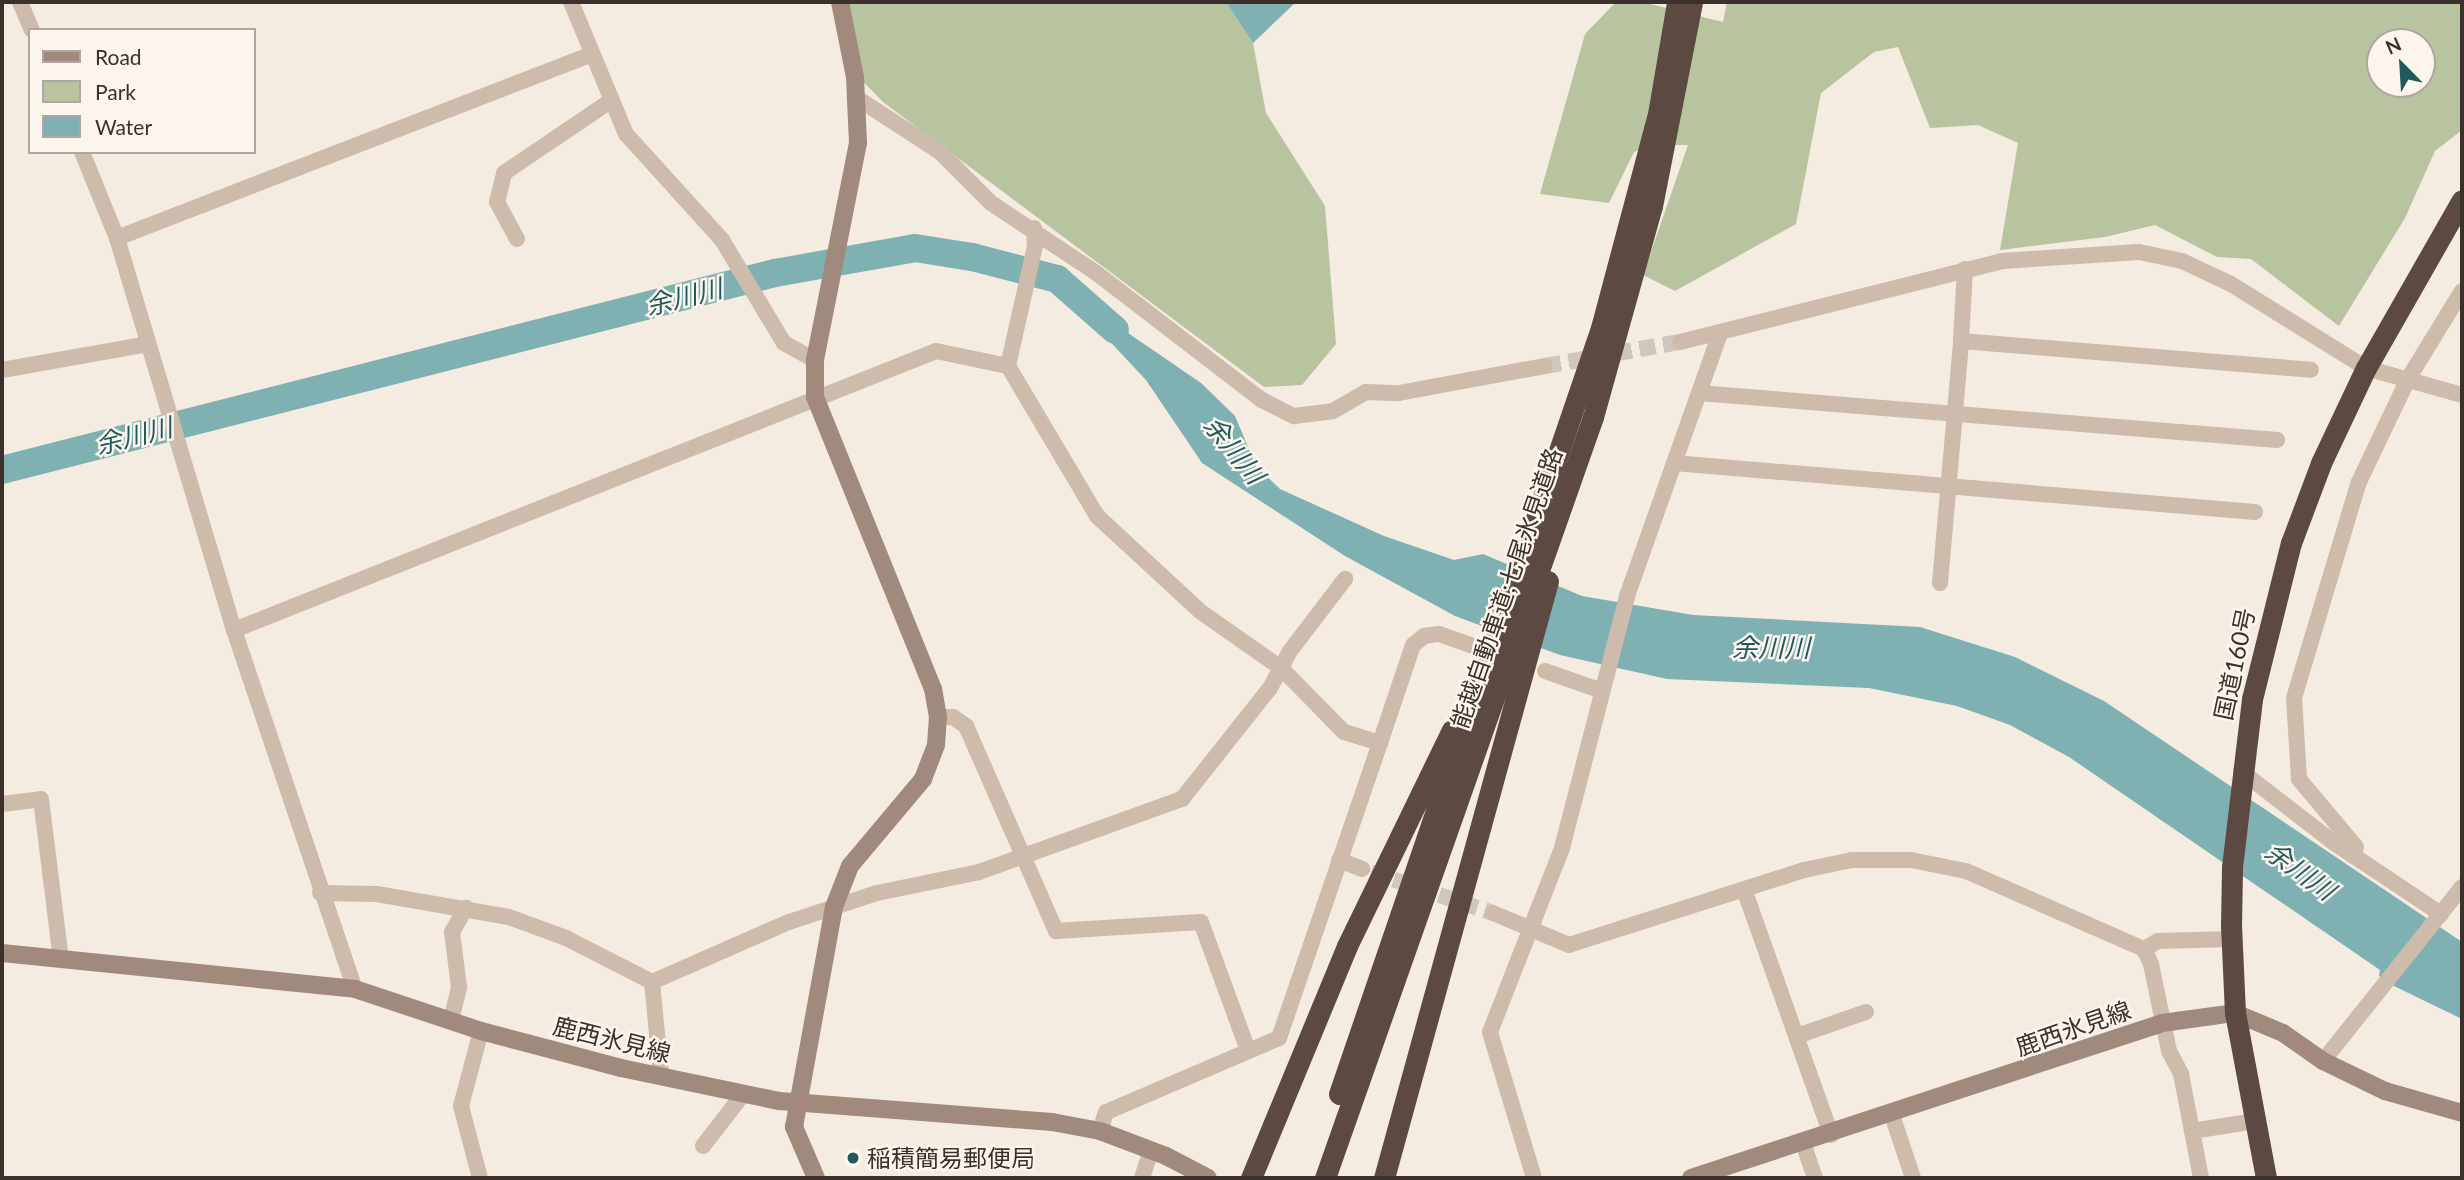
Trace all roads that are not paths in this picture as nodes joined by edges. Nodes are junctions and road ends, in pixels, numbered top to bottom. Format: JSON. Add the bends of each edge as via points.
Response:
{"nodes":[{"id":1,"x":20,"y":2,"type":"edge"},
{"id":2,"x":571,"y":2,"type":"edge"},
{"id":3,"x":840,"y":2,"type":"edge"},
{"id":4,"x":1677,"y":2,"type":"edge"},
{"id":5,"x":1692,"y":2,"type":"edge"},
{"id":6,"x":31,"y":28,"type":"edge"},
{"id":7,"x":592,"y":54,"type":"junction"},
{"id":8,"x":857,"y":98,"type":"junction"},
{"id":9,"x":612,"y":100,"type":"junction"},
{"id":10,"x":83,"y":154,"type":"edge"},
{"id":11,"x":2462,"y":200,"type":"edge"},
{"id":12,"x":1034,"y":228,"type":"junction"},
{"id":13,"x":117,"y":238,"type":"junction"},
{"id":14,"x":517,"y":239,"type":"dead end"},
{"id":15,"x":1965,"y":269,"type":"junction"},
{"id":16,"x":2462,"y":291,"type":"edge"},
{"id":17,"x":1720,"y":333,"type":"junction"},
{"id":18,"x":1961,"y":341,"type":"junction"},
{"id":19,"x":1680,"y":342,"type":"tunnel mouth"},
{"id":20,"x":148,"y":344,"type":"junction"},
{"id":21,"x":815,"y":360,"type":"junction"},
{"id":22,"x":1007,"y":366,"type":"junction"},
{"id":23,"x":1545,"y":366,"type":"tunnel mouth"},
{"id":24,"x":2366,"y":368,"type":"junction"},
{"id":25,"x":2,"y":370,"type":"edge"},
{"id":26,"x":2311,"y":370,"type":"dead end"},
{"id":27,"x":2408,"y":379,"type":"junction"},
{"id":28,"x":1699,"y":393,"type":"junction"},
{"id":29,"x":2462,"y":395,"type":"edge"},
{"id":30,"x":815,"y":397,"type":"junction"},
{"id":31,"x":1955,"y":414,"type":"junction"},
{"id":32,"x":2277,"y":440,"type":"dead end"},
{"id":33,"x":1674,"y":463,"type":"junction"},
{"id":34,"x":1948,"y":488,"type":"junction"},
{"id":35,"x":2255,"y":512,"type":"dead end"},
{"id":36,"x":1539,"y":565,"type":"junction"},
{"id":37,"x":1345,"y":579,"type":"dead end"},
{"id":38,"x":1940,"y":583,"type":"dead end"},
{"id":39,"x":234,"y":630,"type":"junction"},
{"id":40,"x":1503,"y":653,"type":"junction"},
{"id":41,"x":1281,"y":668,"type":"junction"},
{"id":42,"x":1545,"y":671,"type":"dead end"},
{"id":43,"x":1604,"y":687,"type":"junction"},
{"id":44,"x":938,"y":717,"type":"junction"},
{"id":45,"x":1380,"y":743,"type":"junction"},
{"id":46,"x":2241,"y":771,"type":"junction"},
{"id":47,"x":2,"y":804,"type":"edge"},
{"id":48,"x":2353,"y":856,"type":"junction"},
{"id":49,"x":1020,"y":857,"type":"junction"},
{"id":50,"x":1339,"y":860,"type":"junction"},
{"id":51,"x":1362,"y":869,"type":"tunnel mouth"},
{"id":52,"x":2462,"y":887,"type":"edge"},
{"id":53,"x":1744,"y":889,"type":"junction"},
{"id":54,"x":320,"y":893,"type":"junction"},
{"id":55,"x":834,"y":907,"type":"junction"},
{"id":56,"x":466,"y":908,"type":"junction"},
{"id":57,"x":1493,"y":913,"type":"tunnel mouth"},
{"id":58,"x":2441,"y":914,"type":"junction"},
{"id":59,"x":1531,"y":927,"type":"junction"},
{"id":60,"x":2231,"y":939,"type":"junction"},
{"id":61,"x":2144,"y":948,"type":"junction"},
{"id":62,"x":2,"y":953,"type":"edge"},
{"id":63,"x":61,"y":959,"type":"junction"},
{"id":64,"x":652,"y":982,"type":"junction"},
{"id":65,"x":355,"y":989,"type":"junction"},
{"id":66,"x":1866,"y":1012,"type":"dead end"},
{"id":67,"x":2235,"y":1013,"type":"junction"},
{"id":68,"x":451,"y":1020,"type":"junction"},
{"id":69,"x":2162,"y":1023,"type":"junction"},
{"id":70,"x":481,"y":1031,"type":"junction"},
{"id":71,"x":1797,"y":1036,"type":"junction"},
{"id":72,"x":1247,"y":1048,"type":"junction"},
{"id":73,"x":2323,"y":1061,"type":"junction"},
{"id":74,"x":661,"y":1076,"type":"junction"},
{"id":75,"x":744,"y":1093,"type":"junction"},
{"id":76,"x":800,"y":1103,"type":"junction"},
{"id":77,"x":2462,"y":1113,"type":"edge"},
{"id":78,"x":1892,"y":1115,"type":"junction"},
{"id":79,"x":2255,"y":1121,"type":"junction"},
{"id":80,"x":1100,"y":1131,"type":"junction"},
{"id":81,"x":2192,"y":1131,"type":"junction"},
{"id":82,"x":1831,"y":1135,"type":"junction"},
{"id":83,"x":1803,"y":1143,"type":"junction"},
{"id":84,"x":703,"y":1146,"type":"dead end"},
{"id":85,"x":1151,"y":1150,"type":"junction"},
{"id":86,"x":480,"y":1178,"type":"edge"},
{"id":87,"x":816,"y":1178,"type":"edge"},
{"id":88,"x":1142,"y":1178,"type":"edge"},
{"id":89,"x":1208,"y":1178,"type":"edge"},
{"id":90,"x":1251,"y":1178,"type":"edge"},
{"id":91,"x":1310,"y":1178,"type":"edge"},
{"id":92,"x":1325,"y":1178,"type":"edge"},
{"id":93,"x":1384,"y":1178,"type":"edge"},
{"id":94,"x":1534,"y":1178,"type":"edge"},
{"id":95,"x":1691,"y":1178,"type":"edge"},
{"id":96,"x":1815,"y":1178,"type":"edge"},
{"id":97,"x":1913,"y":1178,"type":"edge"},
{"id":98,"x":2201,"y":1178,"type":"edge"},
{"id":99,"x":2266,"y":1178,"type":"edge"}],
"edges":[{"from":1,"to":6,"type":"street"},
{"from":2,"to":7,"type":"street"},
{"from":3,"to":8,"type":"main road"},
{"from":4,"to":36,"type":"highway","name":"能越自動車道;七尾氷見道路","via":[[1658,114]]},
{"from":5,"to":36,"type":"highway","name":"能越自動車道;七尾氷見道路","via":[[1653,206],[1593,417]]},
{"from":7,"to":9,"type":"street"},
{"from":7,"to":13,"type":"street"},
{"from":8,"to":12,"type":"street","via":[[940,152],[991,203]]},
{"from":8,"to":21,"type":"main road","via":[[858,143],[848,211]]},
{"from":9,"to":14,"type":"street","via":[[504,173],[497,202]]},
{"from":9,"to":21,"type":"street","via":[[626,134],[722,240],[784,343]]},
{"from":10,"to":13,"type":"street"},
{"from":11,"to":24,"type":"highway","name":"国道160号"},
{"from":12,"to":22,"type":"street","via":[[1035,246]]},
{"from":12,"to":23,"type":"street","via":[[1262,400],[1294,416],[1333,411],[1366,392],[1399,393]]},
{"from":13,"to":20,"type":"street"},
{"from":15,"to":17,"type":"street"},
{"from":15,"to":18,"type":"street"},
{"from":15,"to":24,"type":"street","via":[[2002,261],[2139,251],[2182,261],[2231,284]]},
{"from":16,"to":27,"type":"street"},
{"from":17,"to":19,"type":"street"},
{"from":17,"to":28,"type":"street"},
{"from":18,"to":26,"type":"street"},
{"from":18,"to":31,"type":"street"},
{"from":20,"to":25,"type":"street"},
{"from":20,"to":39,"type":"street"},
{"from":21,"to":30,"type":"main road"},
{"from":22,"to":30,"type":"street","via":[[936,351]]},
{"from":22,"to":41,"type":"street","via":[[1097,516],[1201,612]]},
{"from":24,"to":27,"type":"street"},
{"from":24,"to":46,"type":"highway","name":"国道160号","via":[[2321,463],[2291,543],[2268,624]]},
{"from":27,"to":29,"type":"street"},
{"from":27,"to":48,"type":"street","via":[[2358,484],[2294,698],[2299,779],[2356,847]]},
{"from":28,"to":31,"type":"street"},
{"from":28,"to":33,"type":"street"},
{"from":30,"to":39,"type":"street"},
{"from":30,"to":44,"type":"main road","via":[[933,689]]},
{"from":31,"to":32,"type":"street"},
{"from":31,"to":34,"type":"street"},
{"from":33,"to":34,"type":"street"},
{"from":33,"to":43,"type":"street","via":[[1627,596]]},
{"from":34,"to":35,"type":"street"},
{"from":34,"to":38,"type":"street"},
{"from":36,"to":40,"type":"highway","name":"能越自動車道;七尾氷見道路"},
{"from":37,"to":41,"type":"street"},
{"from":39,"to":54,"type":"street"},
{"from":40,"to":45,"type":"street","via":[[1438,634],[1413,645]]},
{"from":40,"to":90,"type":"highway","via":[[1347,946]]},
{"from":40,"to":91,"type":"highway","name":"能越自動車道;七尾氷見道路"},
{"from":40,"to":92,"type":"highway","name":"能越自動車道;七尾氷見道路"},
{"from":40,"to":93,"type":"highway"},
{"from":41,"to":45,"type":"street","via":[[1344,732]]},
{"from":41,"to":49,"type":"street","via":[[1182,799]]},
{"from":42,"to":43,"type":"street"},
{"from":43,"to":59,"type":"street","via":[[1562,848]]},
{"from":44,"to":49,"type":"street","via":[[953,717],[967,726]]},
{"from":44,"to":55,"type":"main road","via":[[936,746],[923,779],[850,866]]},
{"from":45,"to":50,"type":"street"},
{"from":46,"to":48,"type":"street"},
{"from":46,"to":60,"type":"highway","name":"国道160号"},
{"from":47,"to":63,"type":"street","via":[[41,799]]},
{"from":48,"to":58,"type":"street"},
{"from":49,"to":55,"type":"street","via":[[979,872],[877,892]]},
{"from":49,"to":72,"type":"street","via":[[1056,930],[1201,922]]},
{"from":50,"to":51,"type":"street"},
{"from":50,"to":72,"type":"street","via":[[1279,1038]]},
{"from":52,"to":58,"type":"street"},
{"from":53,"to":59,"type":"street","via":[[1569,945]]},
{"from":53,"to":61,"type":"street","via":[[1852,860],[1911,860],[1966,871]]},
{"from":53,"to":71,"type":"street"},
{"from":54,"to":56,"type":"street","via":[[377,894]]},
{"from":54,"to":65,"type":"street"},
{"from":55,"to":64,"type":"street"},
{"from":55,"to":76,"type":"main road"},
{"from":56,"to":64,"type":"street","via":[[509,917],[566,938]]},
{"from":56,"to":68,"type":"street","via":[[452,932],[459,987]]},
{"from":57,"to":59,"type":"street"},
{"from":58,"to":73,"type":"street"},
{"from":59,"to":94,"type":"street","via":[[1490,1041]]},
{"from":60,"to":61,"type":"street","via":[[2158,941]]},
{"from":60,"to":67,"type":"highway","name":"国道160号"},
{"from":61,"to":69,"type":"street"},
{"from":62,"to":63,"type":"main road","name":"鹿西氷見線"},
{"from":63,"to":65,"type":"main road","name":"鹿西氷見線"},
{"from":64,"to":74,"type":"street"},
{"from":65,"to":68,"type":"main road","name":"鹿西氷見線"},
{"from":66,"to":71,"type":"street"},
{"from":67,"to":69,"type":"main road","name":"鹿西氷見線"},
{"from":67,"to":73,"type":"main road","via":[[2283,1033]]},
{"from":67,"to":79,"type":"highway","name":"国道160号"},
{"from":68,"to":70,"type":"main road","name":"鹿西氷見線"},
{"from":69,"to":78,"type":"main road","name":"鹿西氷見線"},
{"from":69,"to":81,"type":"street","via":[[2181,1074]]},
{"from":70,"to":74,"type":"main road","name":"鹿西氷見線"},
{"from":70,"to":86,"type":"street","via":[[461,1105]]},
{"from":71,"to":82,"type":"street"},
{"from":72,"to":80,"type":"street","via":[[1106,1112]]},
{"from":73,"to":77,"type":"main road","via":[[2385,1091]]},
{"from":74,"to":75,"type":"main road","name":"鹿西氷見線"},
{"from":75,"to":76,"type":"main road","name":"鹿西氷見線"},
{"from":75,"to":84,"type":"street"},
{"from":76,"to":80,"type":"main road","name":"鹿西氷見線","via":[[1052,1122]]},
{"from":76,"to":87,"type":"main road","via":[[794,1127]]},
{"from":78,"to":82,"type":"main road","name":"鹿西氷見線"},
{"from":78,"to":97,"type":"street"},
{"from":79,"to":81,"type":"street"},
{"from":79,"to":99,"type":"highway","name":"国道160号"},
{"from":80,"to":85,"type":"main road","name":"鹿西氷見線"},
{"from":81,"to":98,"type":"street"},
{"from":82,"to":83,"type":"main road","name":"鹿西氷見線"},
{"from":83,"to":95,"type":"main road","name":"鹿西氷見線"},
{"from":83,"to":96,"type":"street"},
{"from":85,"to":88,"type":"street"},
{"from":85,"to":89,"type":"main road","name":"鹿西氷見線"}]}
